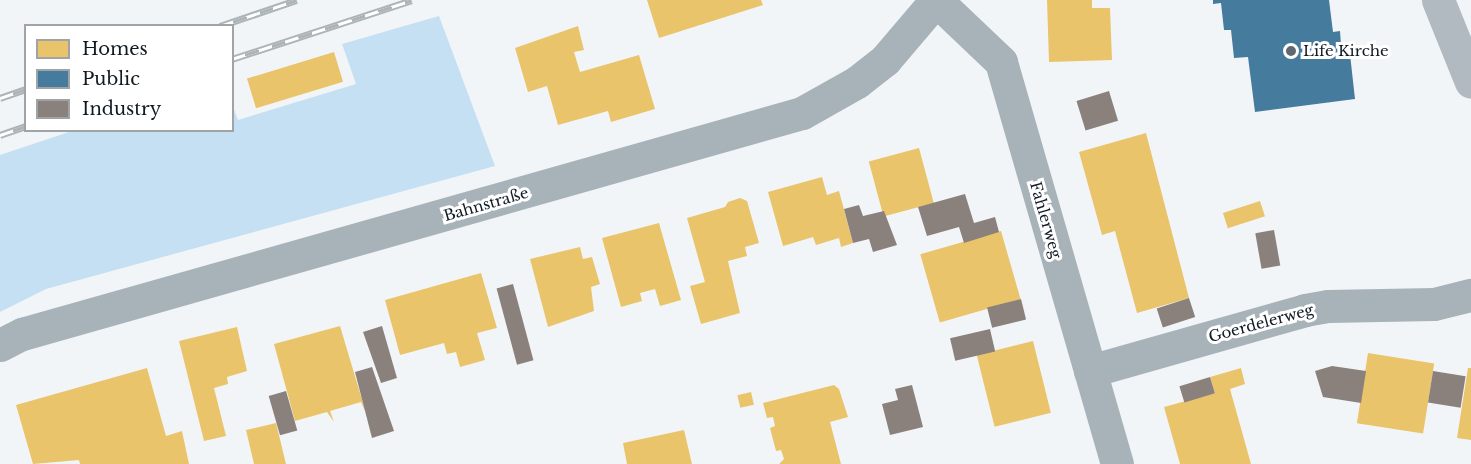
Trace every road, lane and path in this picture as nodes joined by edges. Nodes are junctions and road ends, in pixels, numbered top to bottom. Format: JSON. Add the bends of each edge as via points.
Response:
{"nodes":[{"id":1,"x":936,"y":0,"type":"edge"},
{"id":2,"x":1438,"y":0,"type":"edge"},
{"id":3,"x":1471,"y":82,"type":"edge"},
{"id":4,"x":1471,"y":295,"type":"edge"},
{"id":5,"x":0,"y":345,"type":"edge"},
{"id":6,"x":1090,"y":371,"type":"junction"},
{"id":7,"x":1117,"y":464,"type":"edge"}],
"edges":[{"from":1,"to":5,"type":"street","name":"Bahnstraße","via":[[885,60],[857,82],[802,113],[22,334]]},
{"from":1,"to":6,"type":"street","name":"Fahlerweg","via":[[1001,62]]},
{"from":2,"to":3,"type":"main road"},
{"from":4,"to":6,"type":"street","name":"Goerdelerweg","via":[[1434,304],[1305,310]]},
{"from":6,"to":7,"type":"street","name":"Fahlerweg"}]}
